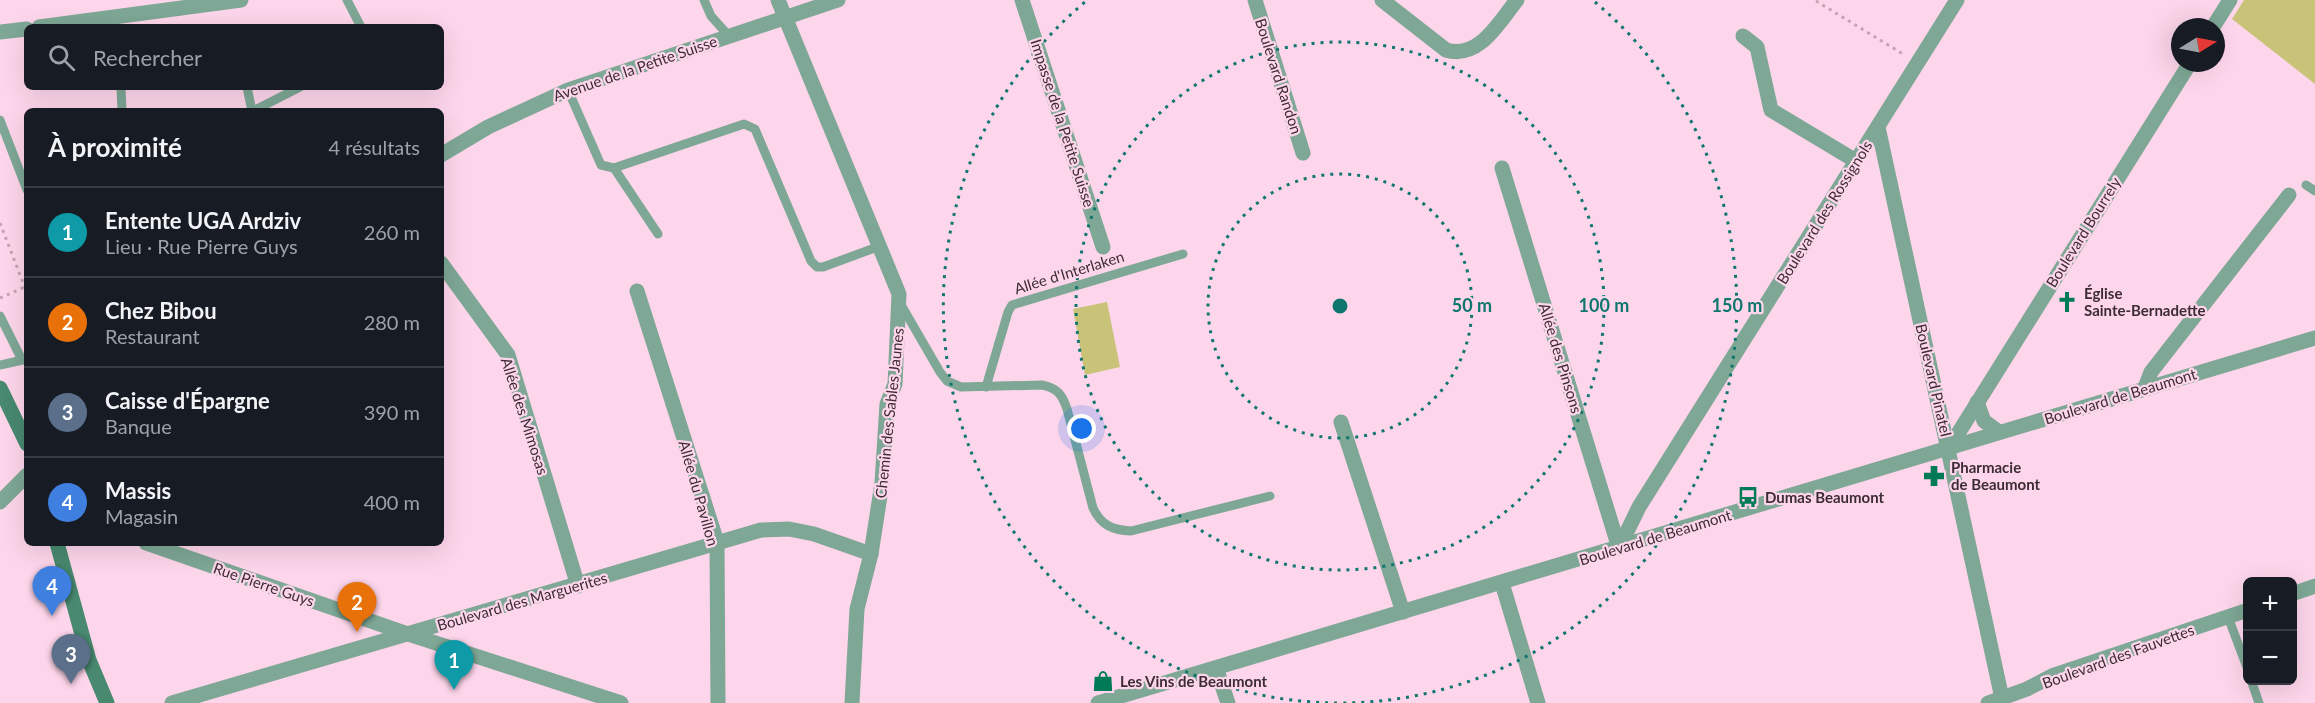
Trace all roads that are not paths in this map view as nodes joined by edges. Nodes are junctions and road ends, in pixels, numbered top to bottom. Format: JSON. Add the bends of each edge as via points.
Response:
{"nodes":[{"id":1,"x":241,"y":0,"type":"edge"},
{"id":2,"x":347,"y":0,"type":"edge"},
{"id":3,"x":704,"y":0,"type":"edge"},
{"id":4,"x":778,"y":0,"type":"edge"},
{"id":5,"x":838,"y":0,"type":"edge"},
{"id":6,"x":1022,"y":0,"type":"edge"},
{"id":7,"x":1255,"y":0,"type":"edge"},
{"id":8,"x":1382,"y":0,"type":"edge"},
{"id":9,"x":1517,"y":0,"type":"edge"},
{"id":10,"x":1957,"y":0,"type":"edge"},
{"id":11,"x":2230,"y":0,"type":"edge"},
{"id":12,"x":786,"y":18,"type":"junction"},
{"id":13,"x":2219,"y":18,"type":"edge"},
{"id":14,"x":61,"y":24,"type":"edge"},
{"id":15,"x":359,"y":24,"type":"edge"},
{"id":16,"x":24,"y":28,"type":"edge"},
{"id":17,"x":0,"y":32,"type":"edge"},
{"id":18,"x":728,"y":35,"type":"junction"},
{"id":19,"x":1743,"y":36,"type":"dead end"},
{"id":20,"x":2184,"y":72,"type":"edge"},
{"id":21,"x":121,"y":90,"type":"edge"},
{"id":22,"x":248,"y":90,"type":"edge"},
{"id":23,"x":294,"y":90,"type":"edge"},
{"id":24,"x":568,"y":90,"type":"junction"},
{"id":25,"x":122,"y":108,"type":"edge"},
{"id":26,"x":252,"y":108,"type":"edge"},
{"id":27,"x":259,"y":108,"type":"edge"},
{"id":28,"x":0,"y":120,"type":"edge"},
{"id":29,"x":1878,"y":127,"type":"junction"},
{"id":30,"x":444,"y":153,"type":"edge"},
{"id":31,"x":1304,"y":153,"type":"dead end"},
{"id":32,"x":1856,"y":161,"type":"junction"},
{"id":33,"x":614,"y":168,"type":"junction"},
{"id":34,"x":1502,"y":168,"type":"dead end"},
{"id":35,"x":24,"y":181,"type":"edge"},
{"id":36,"x":2306,"y":185,"type":"dead end"},
{"id":37,"x":2315,"y":191,"type":"edge"},
{"id":38,"x":2289,"y":195,"type":"dead end"},
{"id":39,"x":658,"y":234,"type":"dead end"},
{"id":40,"x":880,"y":246,"type":"junction"},
{"id":41,"x":1103,"y":247,"type":"dead end"},
{"id":42,"x":1184,"y":254,"type":"dead end"},
{"id":43,"x":444,"y":267,"type":"edge"},
{"id":44,"x":637,"y":291,"type":"dead end"},
{"id":45,"x":900,"y":303,"type":"junction"},
{"id":46,"x":0,"y":316,"type":"edge"},
{"id":47,"x":2315,"y":338,"type":"edge"},
{"id":48,"x":24,"y":357,"type":"edge"},
{"id":49,"x":24,"y":359,"type":"edge"},
{"id":50,"x":0,"y":365,"type":"edge"},
{"id":51,"x":986,"y":387,"type":"junction"},
{"id":52,"x":0,"y":388,"type":"edge"},
{"id":53,"x":2145,"y":388,"type":"junction"},
{"id":54,"x":1977,"y":402,"type":"junction"},
{"id":55,"x":1341,"y":422,"type":"dead end"},
{"id":56,"x":1999,"y":432,"type":"junction"},
{"id":57,"x":24,"y":438,"type":"edge"},
{"id":58,"x":1949,"y":448,"type":"junction"},
{"id":59,"x":24,"y":478,"type":"edge"},
{"id":60,"x":1270,"y":496,"type":"dead end"},
{"id":61,"x":0,"y":502,"type":"edge"},
{"id":62,"x":717,"y":542,"type":"junction"},
{"id":63,"x":58,"y":546,"type":"edge"},
{"id":64,"x":155,"y":546,"type":"edge"},
{"id":65,"x":1619,"y":548,"type":"junction"},
{"id":66,"x":871,"y":555,"type":"junction"},
{"id":67,"x":1502,"y":583,"type":"junction"},
{"id":68,"x":578,"y":586,"type":"junction"},
{"id":69,"x":2315,"y":586,"type":"edge"},
{"id":70,"x":2297,"y":592,"type":"edge"},
{"id":71,"x":2243,"y":611,"type":"edge"},
{"id":72,"x":1403,"y":612,"type":"junction"},
{"id":73,"x":2228,"y":617,"type":"junction"},
{"id":74,"x":408,"y":633,"type":"junction"},
{"id":75,"x":2243,"y":659,"type":"edge"},
{"id":76,"x":1216,"y":668,"type":"junction"},
{"id":77,"x":2252,"y":685,"type":"edge"},
{"id":78,"x":1998,"y":701,"type":"edge"},
{"id":79,"x":107,"y":703,"type":"edge"},
{"id":80,"x":172,"y":703,"type":"edge"},
{"id":81,"x":621,"y":703,"type":"edge"},
{"id":82,"x":718,"y":703,"type":"edge"},
{"id":83,"x":852,"y":703,"type":"edge"},
{"id":84,"x":1098,"y":703,"type":"edge"},
{"id":85,"x":1228,"y":703,"type":"edge"},
{"id":86,"x":1538,"y":703,"type":"edge"},
{"id":87,"x":2259,"y":703,"type":"edge"}],
"edges":[{"from":1,"to":14,"type":"street"},
{"from":2,"to":15,"type":"lane"},
{"from":3,"to":18,"type":"lane","via":[[711,16]]},
{"from":4,"to":12,"type":"street","name":"Chemin des Sables Jaunes"},
{"from":5,"to":12,"type":"street","name":"Avenue de la Petite Suisse"},
{"from":6,"to":41,"type":"street","name":"Impasse de la Petite Suisse"},
{"from":7,"to":31,"type":"street","name":"Boulevard Randon"},
{"from":8,"to":9,"type":"street","via":[[1446,50],[1455,52],[1474,48]]},
{"from":10,"to":29,"type":"street","name":"Boulevard des Rossignols"},
{"from":11,"to":13,"type":"street"},
{"from":12,"to":18,"type":"street","name":"Avenue de la Petite Suisse"},
{"from":12,"to":40,"type":"street","name":"Chemin des Sables Jaunes"},
{"from":16,"to":17,"type":"street"},
{"from":18,"to":24,"type":"street","name":"Avenue de la Petite Suisse"},
{"from":19,"to":32,"type":"street","via":[[1757,47],[1771,110]]},
{"from":20,"to":54,"type":"street","name":"Boulevard Bourrely"},
{"from":21,"to":25,"type":"lane"},
{"from":22,"to":26,"type":"lane"},
{"from":23,"to":27,"type":"lane"},
{"from":24,"to":30,"type":"street","name":"Avenue de la Petite Suisse","via":[[488,127]]},
{"from":24,"to":33,"type":"lane","via":[[601,165]]},
{"from":28,"to":35,"type":"lane"},
{"from":29,"to":32,"type":"street","name":"Boulevard des Rossignols"},
{"from":29,"to":58,"type":"street","name":"Boulevard Pinatel"},
{"from":32,"to":65,"type":"street","name":"Boulevard des Rossignols","via":[[1639,507]]},
{"from":33,"to":39,"type":"lane"},
{"from":33,"to":40,"type":"lane","via":[[744,124],[755,129],[811,261],[817,267]]},
{"from":34,"to":65,"type":"street","name":"Allée des Pinsons"},
{"from":36,"to":37,"type":"lane"},
{"from":38,"to":53,"type":"street","via":[[2151,372]]},
{"from":40,"to":45,"type":"street","name":"Chemin des Sables Jaunes"},
{"from":42,"to":51,"type":"lane","name":"Allée d'Interlaken","via":[[1012,305]]},
{"from":43,"to":68,"type":"street","name":"Allée des Mimosas","via":[[508,356]]},
{"from":44,"to":62,"type":"street","name":"Allée du Pavillon"},
{"from":45,"to":51,"type":"lane","via":[[947,381],[962,387]]},
{"from":45,"to":66,"type":"street","name":"Chemin des Sables Jaunes","via":[[895,384],[887,404],[882,483]]},
{"from":46,"to":48,"type":"lane"},
{"from":47,"to":53,"type":"street","name":"Boulevard de Beaumont"},
{"from":49,"to":50,"type":"lane"},
{"from":51,"to":60,"type":"lane","via":[[1042,385],[1059,392],[1093,507],[1099,520],[1117,530],[1131,531]]},
{"from":52,"to":57,"type":"main road"},
{"from":53,"to":56,"type":"street","name":"Boulevard de Beaumont"},
{"from":54,"to":56,"type":"street","via":[[1984,421]]},
{"from":54,"to":58,"type":"street","name":"Boulevard Bourrely"},
{"from":55,"to":72,"type":"street"},
{"from":56,"to":58,"type":"street","name":"Boulevard de Beaumont"},
{"from":58,"to":65,"type":"street","name":"Boulevard de Beaumont"},
{"from":58,"to":78,"type":"street","name":"Boulevard Pinatel"},
{"from":59,"to":61,"type":"street"},
{"from":62,"to":66,"type":"street","name":"Boulevard des Marguerites","via":[[761,530],[789,529]]},
{"from":62,"to":68,"type":"street","name":"Boulevard des Marguerites"},
{"from":62,"to":82,"type":"street","name":"Allée du Pavillon"},
{"from":63,"to":79,"type":"main road","via":[[89,660]]},
{"from":64,"to":74,"type":"street","name":"Rue Pierre Guys"},
{"from":65,"to":67,"type":"street","name":"Boulevard de Beaumont"},
{"from":66,"to":83,"type":"street","name":"Chemin des Sables Jaunes","via":[[857,609]]},
{"from":67,"to":72,"type":"street","name":"Boulevard de Beaumont"},
{"from":67,"to":86,"type":"street"},
{"from":68,"to":74,"type":"street","name":"Boulevard des Marguerites"},
{"from":69,"to":70,"type":"street"},
{"from":71,"to":73,"type":"street","name":"Boulevard des Fauvettes"},
{"from":72,"to":76,"type":"street","name":"Boulevard de Beaumont"},
{"from":73,"to":75,"type":"lane"},
{"from":73,"to":78,"type":"street","name":"Boulevard des Fauvettes","via":[[2054,675]]},
{"from":74,"to":80,"type":"street","name":"Boulevard des Marguerites"},
{"from":74,"to":81,"type":"street","name":"Rue Pierre Guys"},
{"from":76,"to":84,"type":"street","name":"Boulevard de Beaumont"},
{"from":76,"to":85,"type":"street"},
{"from":77,"to":87,"type":"lane"}]}
